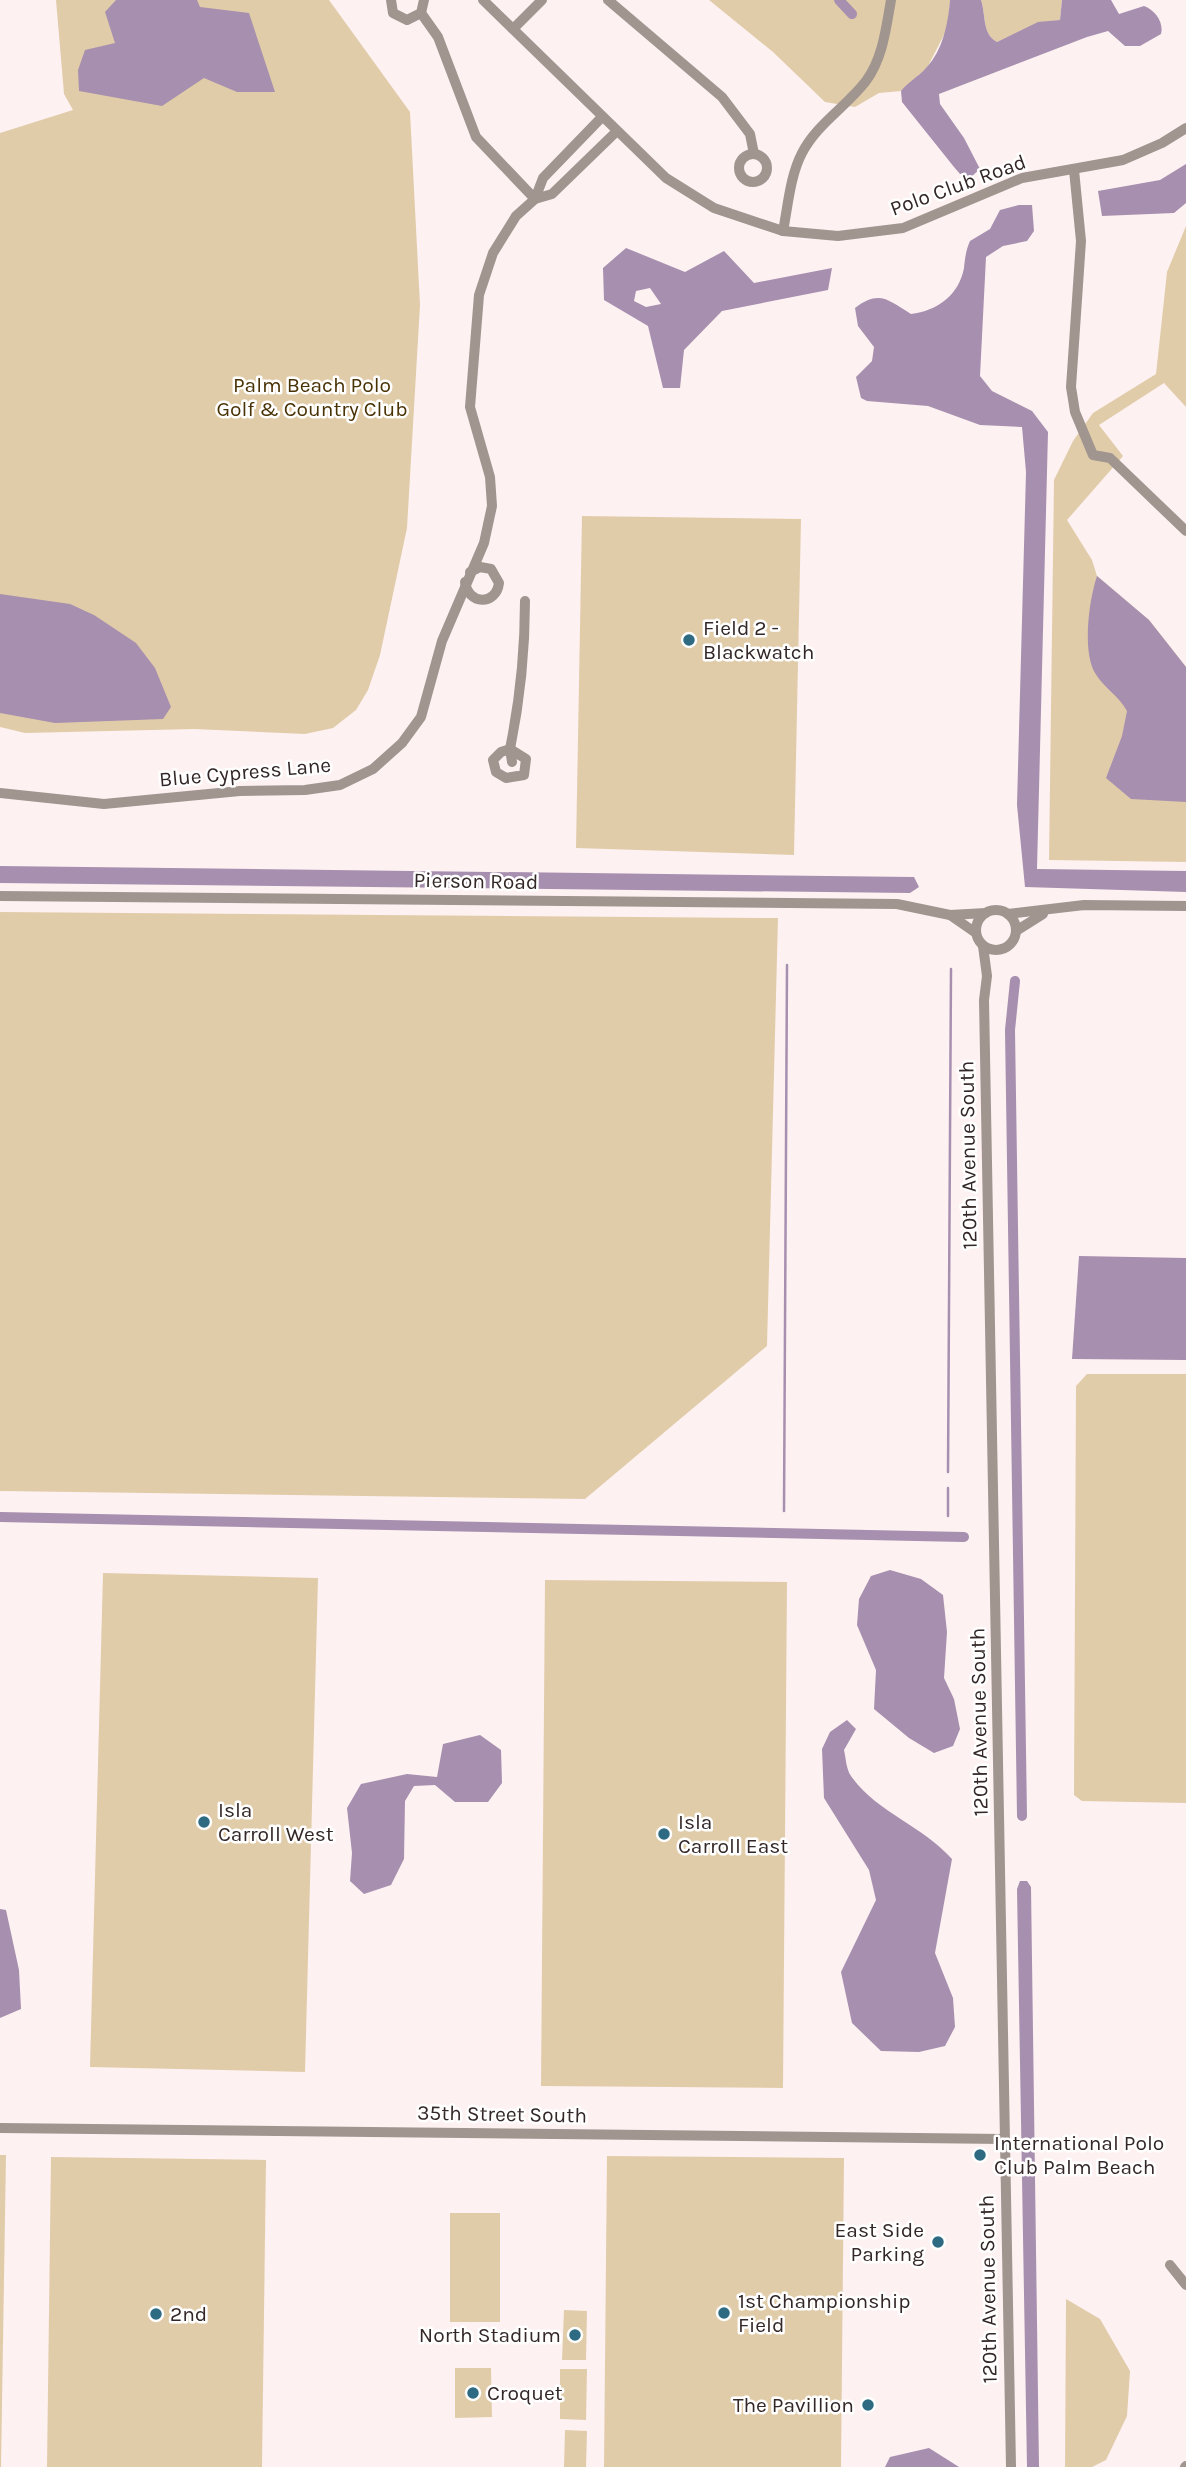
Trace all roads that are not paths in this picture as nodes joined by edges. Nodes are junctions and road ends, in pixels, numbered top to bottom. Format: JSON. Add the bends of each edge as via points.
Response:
{"nodes":[{"id":1,"x":391,"y":0,"type":"edge"},
{"id":2,"x":424,"y":0,"type":"edge"},
{"id":3,"x":483,"y":0,"type":"edge"},
{"id":4,"x":542,"y":0,"type":"edge"},
{"id":5,"x":608,"y":0,"type":"edge"},
{"id":6,"x":891,"y":0,"type":"edge"},
{"id":7,"x":421,"y":13,"type":"junction"},
{"id":8,"x":513,"y":29,"type":"junction"},
{"id":9,"x":602,"y":117,"type":"junction"},
{"id":10,"x":1186,"y":128,"type":"edge"},
{"id":11,"x":617,"y":131,"type":"junction"},
{"id":12,"x":754,"y":154,"type":"dead end"},
{"id":13,"x":1074,"y":170,"type":"junction"},
{"id":14,"x":535,"y":199,"type":"junction"},
{"id":15,"x":782,"y":231,"type":"junction"},
{"id":16,"x":1186,"y":531,"type":"edge"},
{"id":17,"x":525,"y":601,"type":"dead end"},
{"id":18,"x":512,"y":762,"type":"dead end"},
{"id":19,"x":0,"y":793,"type":"edge"},
{"id":20,"x":0,"y":896,"type":"edge"},
{"id":21,"x":1186,"y":905,"type":"edge"},
{"id":22,"x":1049,"y":912,"type":"junction"},
{"id":23,"x":986,"y":913,"type":"junction"},
{"id":24,"x":1008,"y":914,"type":"junction"},
{"id":25,"x":950,"y":915,"type":"junction"},
{"id":26,"x":1016,"y":931,"type":"junction"},
{"id":27,"x":976,"y":933,"type":"junction"},
{"id":28,"x":984,"y":946,"type":"junction"},
{"id":29,"x":1000,"y":950,"type":"junction"},
{"id":30,"x":987,"y":976,"type":"junction"},
{"id":31,"x":0,"y":2128,"type":"edge"},
{"id":32,"x":1004,"y":2139,"type":"junction"},
{"id":33,"x":1170,"y":2265,"type":"dead end"},
{"id":34,"x":1186,"y":2284,"type":"edge"},
{"id":35,"x":1011,"y":2467,"type":"edge"}],
"edges":[{"from":1,"to":7,"type":"street","via":[[393,13],[402,19]]},
{"from":2,"to":7,"type":"street"},
{"from":3,"to":8,"type":"street","name":"Polo Club Road"},
{"from":4,"to":8,"type":"street"},
{"from":5,"to":12,"type":"street","via":[[722,97],[750,134]]},
{"from":6,"to":15,"type":"street","via":[[874,68],[800,156]]},
{"from":7,"to":14,"type":"street","via":[[438,37],[476,137]]},
{"from":8,"to":9,"type":"street","name":"Polo Club Road"},
{"from":9,"to":11,"type":"street","name":"Polo Club Road"},
{"from":9,"to":14,"type":"street","name":"Blue Cypress Lane","via":[[543,178]]},
{"from":10,"to":13,"type":"street","name":"Polo Club Road","via":[[1123,160]]},
{"from":11,"to":14,"type":"street","name":"Blue Cypress Lane","via":[[552,194]]},
{"from":11,"to":15,"type":"street","name":"Polo Club Road","via":[[689,194],[740,219]]},
{"from":13,"to":15,"type":"street","name":"Polo Club Road","via":[[1006,184],[930,219],[885,232],[838,236]]},
{"from":13,"to":16,"type":"street","via":[[1081,242],[1071,379],[1075,412],[1093,455],[1110,458]]},
{"from":14,"to":19,"type":"street","name":"Blue Cypress Lane","via":[[516,216],[494,253],[479,295],[470,407],[490,477],[492,506],[484,543],[442,641],[421,717],[402,743],[340,785],[104,804]]},
{"from":17,"to":18,"type":"street","via":[[525,646]]},
{"from":20,"to":25,"type":"street","name":"Pierson Road","via":[[897,904]]},
{"from":21,"to":22,"type":"street","via":[[1084,905]]},
{"from":22,"to":24,"type":"street"},
{"from":22,"to":26,"type":"street"},
{"from":23,"to":24,"type":"street","via":[[999,910]]},
{"from":23,"to":25,"type":"street","name":"Pierson Road"},
{"from":23,"to":27,"type":"street"},
{"from":24,"to":26,"type":"street"},
{"from":25,"to":27,"type":"street","name":"Pierson Road"},
{"from":26,"to":29,"type":"street","via":[[1013,941]]},
{"from":27,"to":28,"type":"street"},
{"from":28,"to":29,"type":"street"},
{"from":28,"to":30,"type":"street","name":"120th Avenue South"},
{"from":29,"to":30,"type":"street","name":"120th Avenue South"},
{"from":30,"to":32,"type":"street","name":"120th Avenue South"},
{"from":31,"to":32,"type":"street","name":"35th Street South"},
{"from":32,"to":35,"type":"street","name":"120th Avenue South"},
{"from":33,"to":34,"type":"street"}]}
